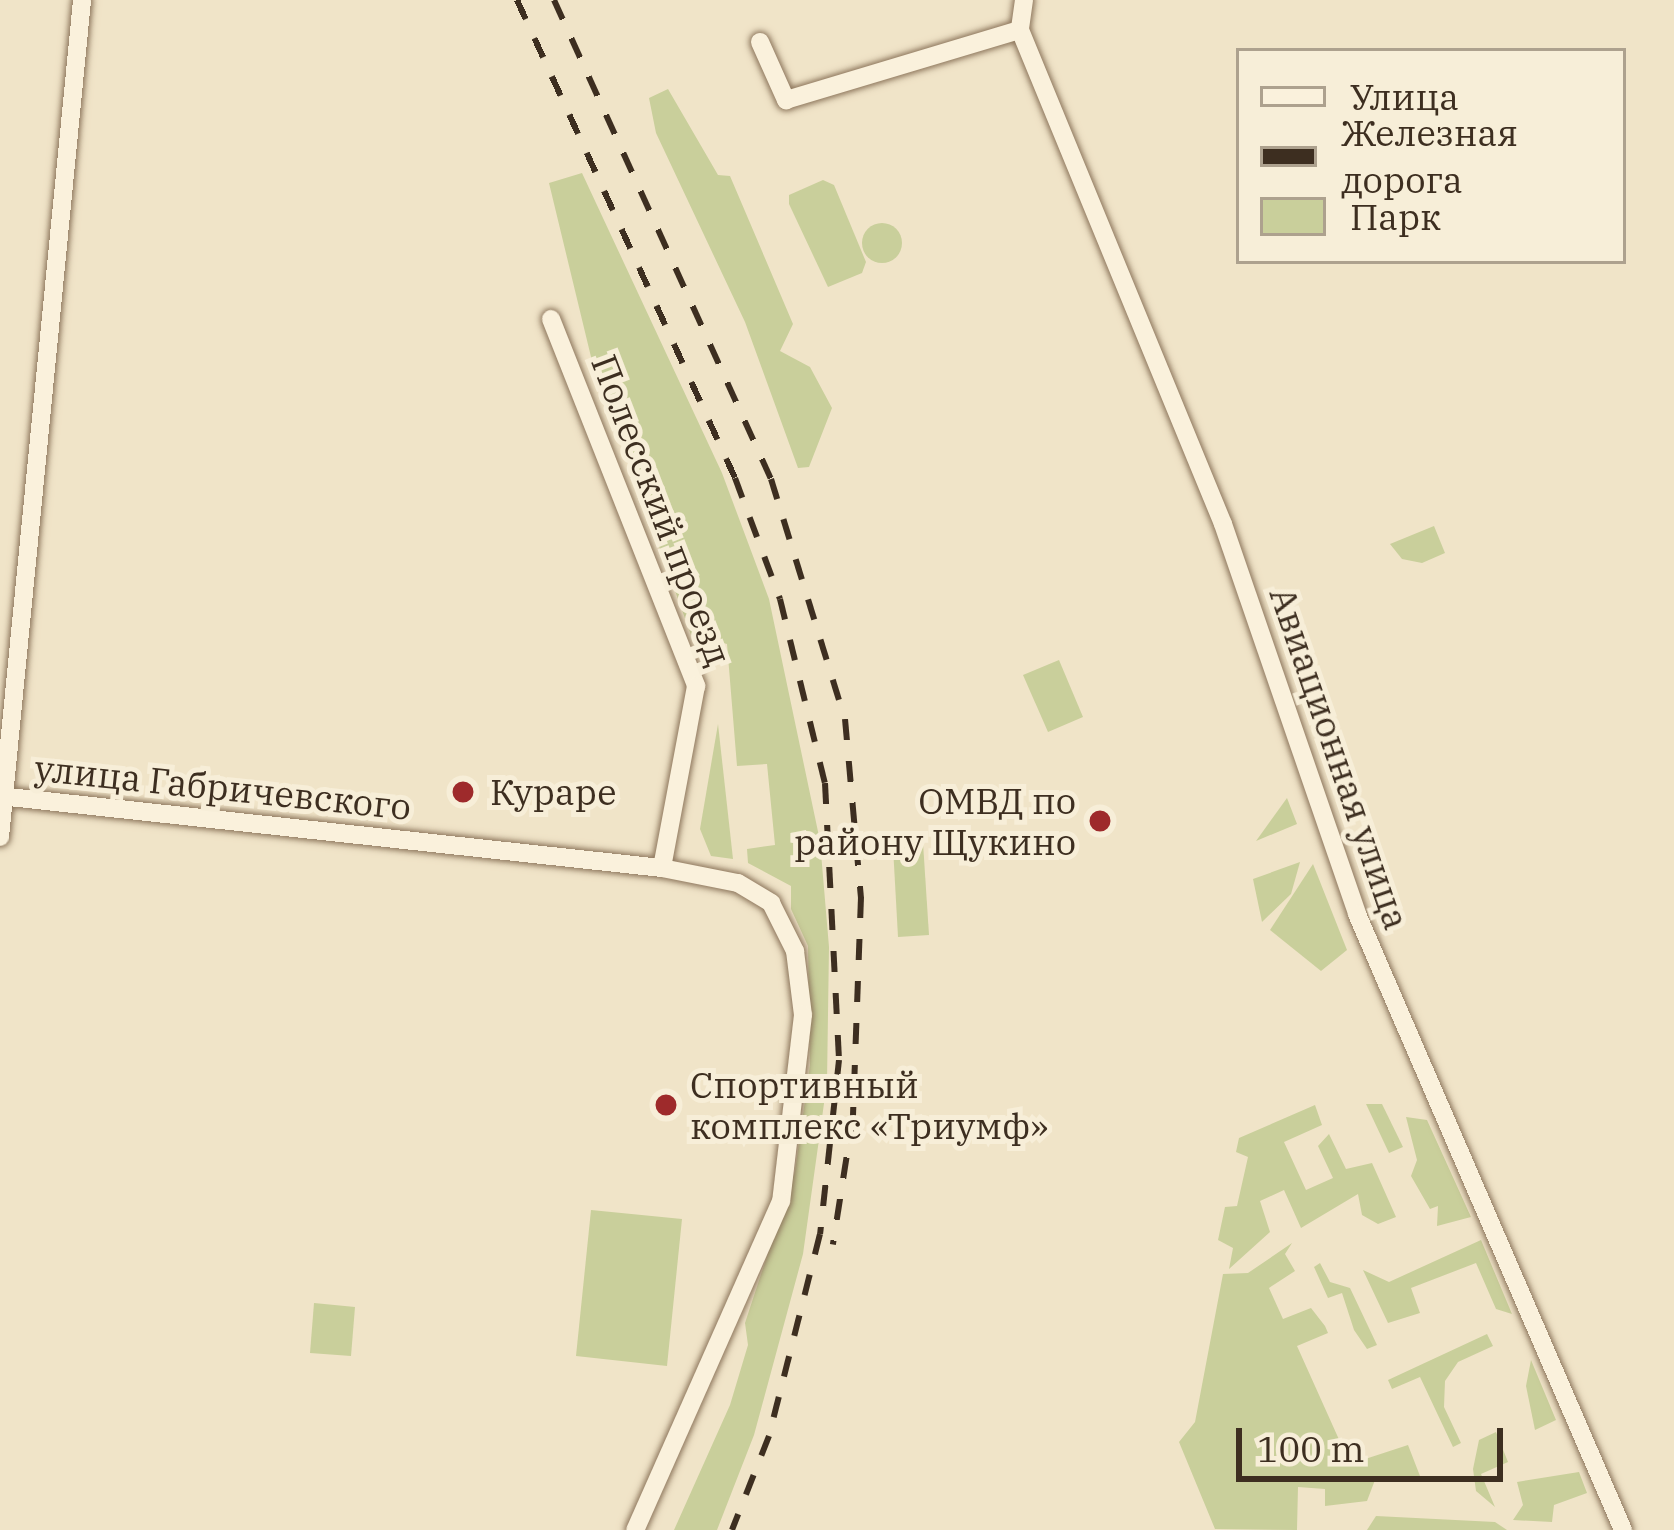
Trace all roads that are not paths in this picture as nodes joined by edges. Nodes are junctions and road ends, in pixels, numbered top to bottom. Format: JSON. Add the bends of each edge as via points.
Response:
{"nodes":[{"id":1,"x":82,"y":0,"type":"edge"},
{"id":2,"x":1024,"y":0,"type":"edge"},
{"id":3,"x":1020,"y":30,"type":"junction"},
{"id":4,"x":760,"y":42,"type":"dead end"},
{"id":5,"x":551,"y":319,"type":"dead end"},
{"id":6,"x":3,"y":796,"type":"edge"},
{"id":7,"x":0,"y":837,"type":"edge"},
{"id":8,"x":662,"y":868,"type":"junction"},
{"id":9,"x":634,"y":1530,"type":"edge"},
{"id":10,"x":1623,"y":1530,"type":"edge"}],
"edges":[{"from":1,"to":6,"type":"street"},
{"from":2,"to":3,"type":"street","name":"Авиационная улица"},
{"from":3,"to":4,"type":"street","via":[[786,100]]},
{"from":3,"to":10,"type":"street","name":"Авиационная улица","via":[[1223,524],[1373,953]]},
{"from":5,"to":8,"type":"street","name":"Полесский проезд","via":[[696,686]]},
{"from":6,"to":7,"type":"street"},
{"from":6,"to":8,"type":"street","name":"улица Габричевского"},
{"from":8,"to":9,"type":"street","name":"улица Габричевского","via":[[738,883],[783,918],[800,972],[802,1068],[781,1201]]}]}
